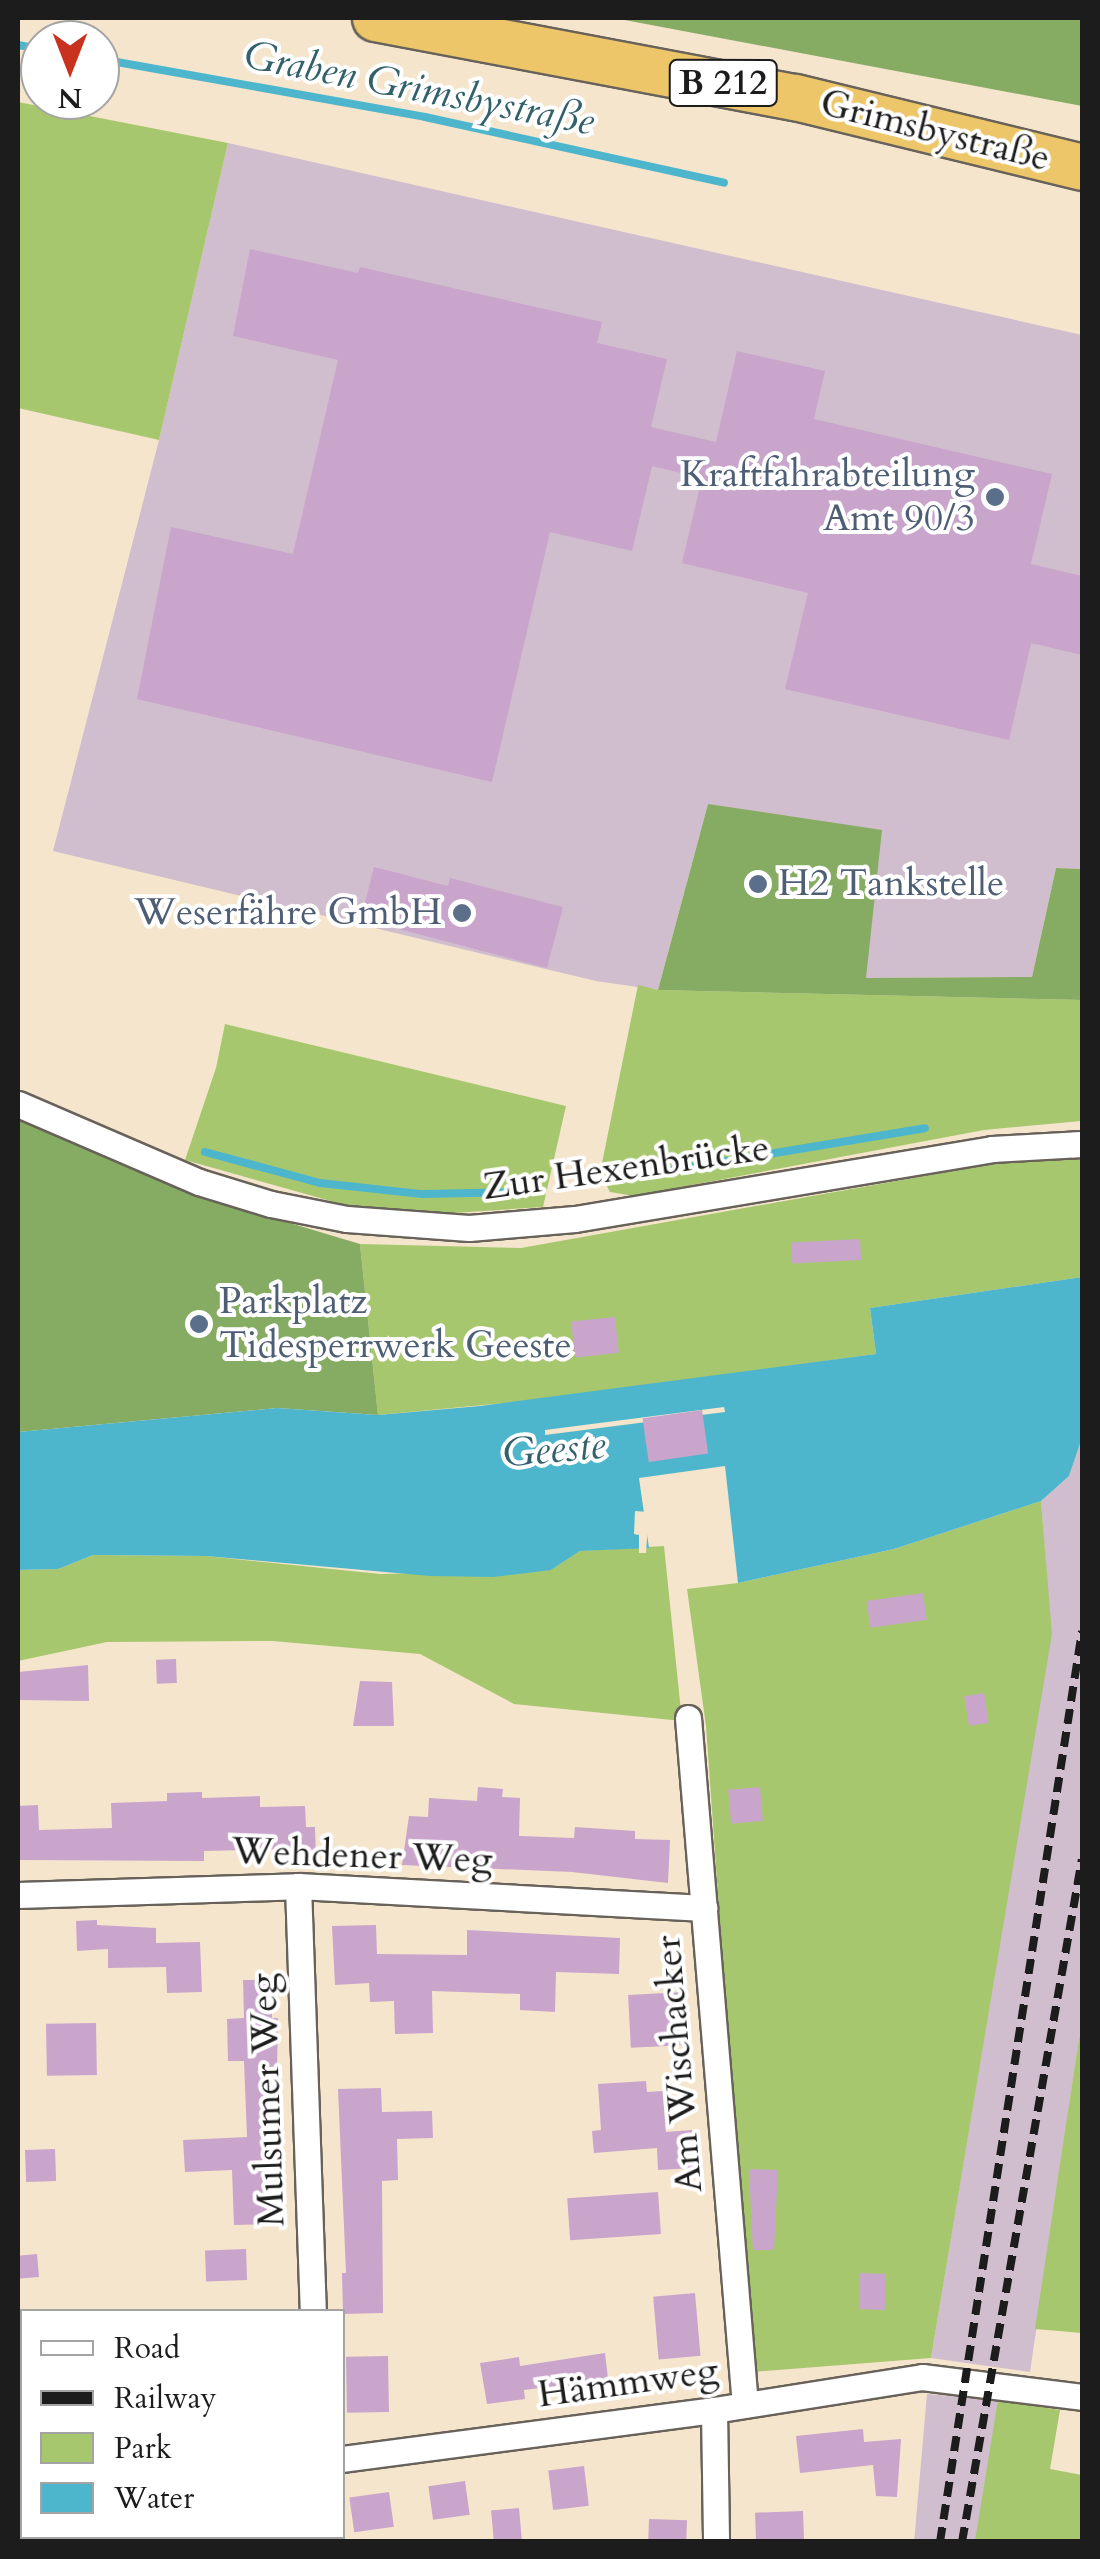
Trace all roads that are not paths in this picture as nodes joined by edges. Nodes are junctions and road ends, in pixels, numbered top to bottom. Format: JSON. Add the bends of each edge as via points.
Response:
{"nodes":[{"id":1,"x":375,"y":18,"type":"edge"},
{"id":2,"x":1082,"y":167,"type":"edge"},
{"id":3,"x":18,"y":1104,"type":"edge"},
{"id":4,"x":1082,"y":1144,"type":"edge"},
{"id":5,"x":688,"y":1718,"type":"dead end"},
{"id":6,"x":298,"y":1886,"type":"junction"},
{"id":7,"x":18,"y":1894,"type":"edge"},
{"id":8,"x":704,"y":1908,"type":"junction"},
{"id":9,"x":313,"y":2309,"type":"edge"},
{"id":10,"x":1082,"y":2397,"type":"edge"},
{"id":11,"x":745,"y":2405,"type":"junction"},
{"id":12,"x":714,"y":2410,"type":"junction"},
{"id":13,"x":345,"y":2458,"type":"edge"},
{"id":14,"x":716,"y":2542,"type":"edge"}],
"edges":[{"from":1,"to":2,"type":"highway","name":"Grimsbystraße","number":"B 212","via":[[795,97]]},
{"from":3,"to":4,"type":"street","name":"Zur Hexenbrücke","via":[[199,1182],[271,1204],[469,1228],[576,1219],[992,1149]]},
{"from":5,"to":8,"type":"street","name":"Am Wischacker"},
{"from":6,"to":7,"type":"street","name":"Wehdener Weg"},
{"from":6,"to":8,"type":"street","name":"Wehdener Weg"},
{"from":6,"to":9,"type":"street","name":"Mulsumer Weg"},
{"from":8,"to":11,"type":"street","name":"Am Wischacker"},
{"from":10,"to":11,"type":"street","name":"Hämmweg","via":[[922,2377]]},
{"from":11,"to":12,"type":"street","name":"Hämmweg"},
{"from":12,"to":13,"type":"street","name":"Hämmweg"},
{"from":12,"to":14,"type":"street"}]}
